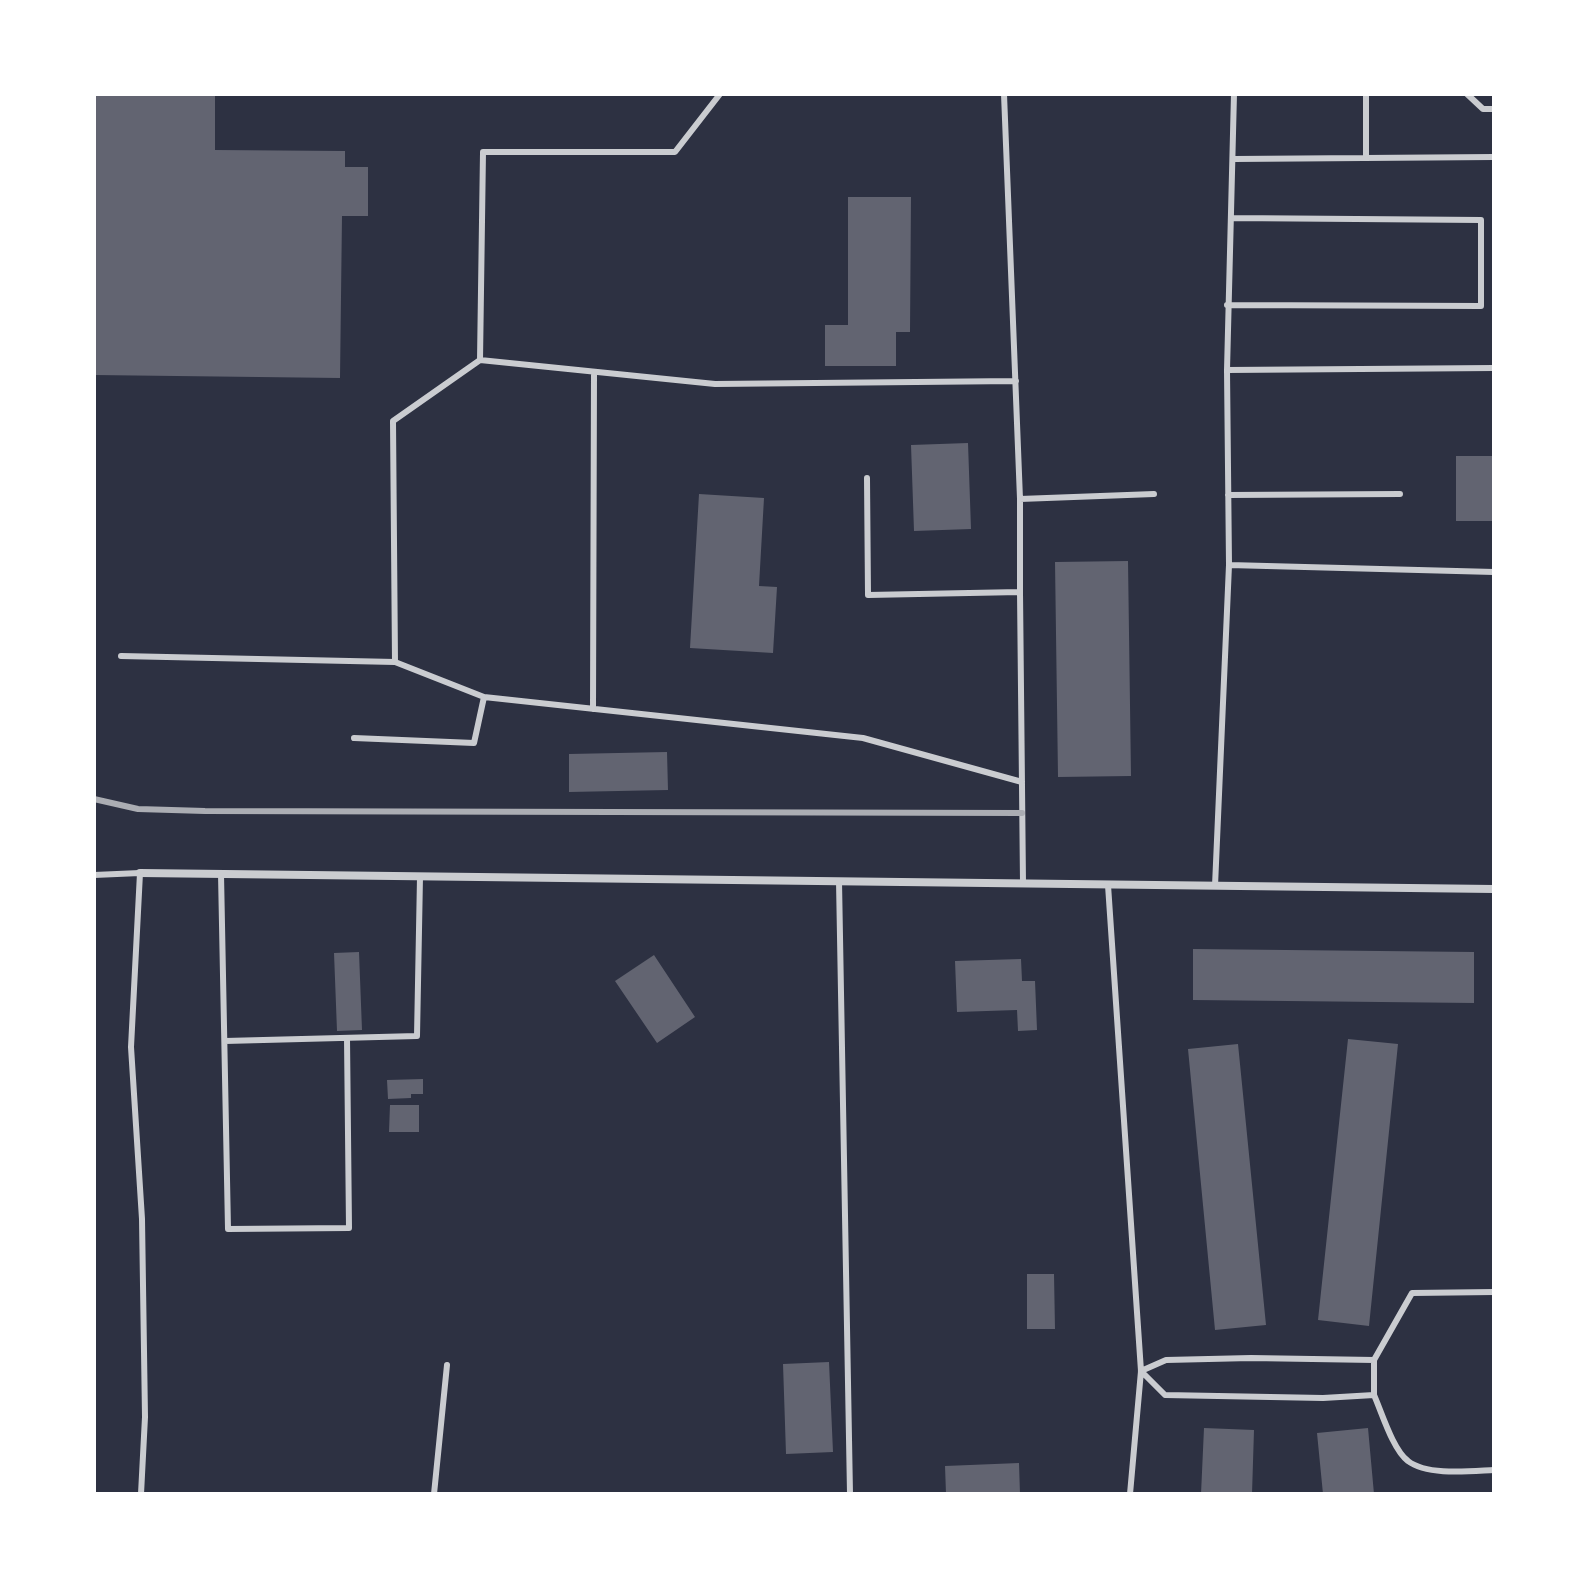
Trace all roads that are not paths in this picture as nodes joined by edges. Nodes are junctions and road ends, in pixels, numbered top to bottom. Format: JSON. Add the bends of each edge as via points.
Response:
{"nodes":[{"id":1,"x":720,"y":94,"type":"edge"},
{"id":2,"x":1004,"y":94,"type":"edge"},
{"id":3,"x":1234,"y":94,"type":"edge"},
{"id":4,"x":1366,"y":94,"type":"edge"},
{"id":5,"x":1467,"y":94,"type":"edge"},
{"id":6,"x":1494,"y":109,"type":"edge"},
{"id":7,"x":1494,"y":157,"type":"edge"},
{"id":8,"x":1366,"y":158,"type":"junction"},
{"id":9,"x":1234,"y":159,"type":"junction"},
{"id":10,"x":1231,"y":218,"type":"junction"},
{"id":11,"x":1227,"y":305,"type":"junction"},
{"id":12,"x":480,"y":360,"type":"junction"},
{"id":13,"x":1494,"y":368,"type":"edge"},
{"id":14,"x":1227,"y":370,"type":"junction"},
{"id":15,"x":594,"y":372,"type":"junction"},
{"id":16,"x":1016,"y":381,"type":"junction"},
{"id":17,"x":867,"y":478,"type":"dead end"},
{"id":18,"x":1154,"y":494,"type":"dead end"},
{"id":19,"x":1400,"y":494,"type":"dead end"},
{"id":20,"x":1228,"y":495,"type":"junction"},
{"id":21,"x":1020,"y":499,"type":"junction"},
{"id":22,"x":1229,"y":565,"type":"junction"},
{"id":23,"x":1494,"y":572,"type":"edge"},
{"id":24,"x":1020,"y":592,"type":"junction"},
{"id":25,"x":121,"y":656,"type":"dead end"},
{"id":26,"x":395,"y":662,"type":"junction"},
{"id":27,"x":484,"y":697,"type":"junction"},
{"id":28,"x":593,"y":709,"type":"junction"},
{"id":29,"x":354,"y":738,"type":"dead end"},
{"id":30,"x":1022,"y":782,"type":"junction"},
{"id":31,"x":140,"y":873,"type":"junction"},
{"id":32,"x":221,"y":874,"type":"junction"},
{"id":33,"x":94,"y":875,"type":"edge"},
{"id":34,"x":420,"y":877,"type":"junction"},
{"id":35,"x":839,"y":881,"type":"junction"},
{"id":36,"x":1023,"y":883,"type":"junction"},
{"id":37,"x":1108,"y":885,"type":"junction"},
{"id":38,"x":1215,"y":886,"type":"junction"},
{"id":39,"x":1494,"y":889,"type":"edge"},
{"id":40,"x":347,"y":1038,"type":"junction"},
{"id":41,"x":225,"y":1041,"type":"junction"},
{"id":42,"x":1494,"y":1292,"type":"edge"},
{"id":43,"x":1374,"y":1360,"type":"junction"},
{"id":44,"x":447,"y":1365,"type":"dead end"},
{"id":45,"x":1141,"y":1371,"type":"junction"},
{"id":46,"x":1374,"y":1395,"type":"junction"},
{"id":47,"x":1494,"y":1470,"type":"edge"},
{"id":48,"x":141,"y":1494,"type":"edge"},
{"id":49,"x":434,"y":1494,"type":"edge"},
{"id":50,"x":850,"y":1494,"type":"edge"},
{"id":51,"x":1130,"y":1494,"type":"edge"}],
"edges":[{"from":1,"to":12,"type":"lane","via":[[675,152],[483,152]]},
{"from":2,"to":16,"type":"lane"},
{"from":3,"to":9,"type":"lane"},
{"from":4,"to":8,"type":"lane"},
{"from":5,"to":6,"type":"lane","via":[[1483,109]]},
{"from":7,"to":8,"type":"lane"},
{"from":8,"to":9,"type":"lane"},
{"from":9,"to":10,"type":"lane"},
{"from":10,"to":11,"type":"lane"},
{"from":10,"to":11,"type":"lane","via":[[1481,220],[1481,306]]},
{"from":11,"to":14,"type":"lane"},
{"from":12,"to":15,"type":"lane"},
{"from":12,"to":26,"type":"lane","via":[[393,421]]},
{"from":13,"to":14,"type":"lane"},
{"from":14,"to":20,"type":"lane"},
{"from":15,"to":16,"type":"lane","via":[[715,384]]},
{"from":15,"to":28,"type":"lane"},
{"from":16,"to":21,"type":"lane"},
{"from":17,"to":24,"type":"lane","via":[[868,595]]},
{"from":18,"to":21,"type":"lane"},
{"from":19,"to":20,"type":"lane"},
{"from":20,"to":22,"type":"lane"},
{"from":21,"to":24,"type":"lane"},
{"from":22,"to":23,"type":"lane"},
{"from":22,"to":38,"type":"lane"},
{"from":24,"to":30,"type":"lane"},
{"from":25,"to":26,"type":"lane"},
{"from":26,"to":27,"type":"lane"},
{"from":27,"to":28,"type":"lane"},
{"from":27,"to":29,"type":"lane","via":[[474,743]]},
{"from":28,"to":30,"type":"lane","via":[[863,738]]},
{"from":30,"to":36,"type":"lane"},
{"from":31,"to":32,"type":"street"},
{"from":31,"to":33,"type":"lane"},
{"from":31,"to":48,"type":"lane","via":[[131,1047],[142,1219]]},
{"from":32,"to":34,"type":"street"},
{"from":32,"to":41,"type":"lane"},
{"from":34,"to":35,"type":"street"},
{"from":34,"to":40,"type":"lane","via":[[417,1036]]},
{"from":35,"to":36,"type":"street"},
{"from":35,"to":50,"type":"lane"},
{"from":36,"to":37,"type":"street"},
{"from":37,"to":38,"type":"street"},
{"from":37,"to":45,"type":"lane"},
{"from":38,"to":39,"type":"street"},
{"from":40,"to":41,"type":"lane"},
{"from":40,"to":41,"type":"lane","via":[[349,1228],[228,1229]]},
{"from":42,"to":43,"type":"lane","via":[[1412,1293]]},
{"from":43,"to":45,"type":"lane","via":[[1166,1360]]},
{"from":43,"to":46,"type":"lane"},
{"from":44,"to":49,"type":"lane"},
{"from":45,"to":46,"type":"lane","via":[[1165,1395]]},
{"from":45,"to":51,"type":"lane"},
{"from":46,"to":47,"type":"lane","via":[[1408,1462],[1436,1471]]}]}
